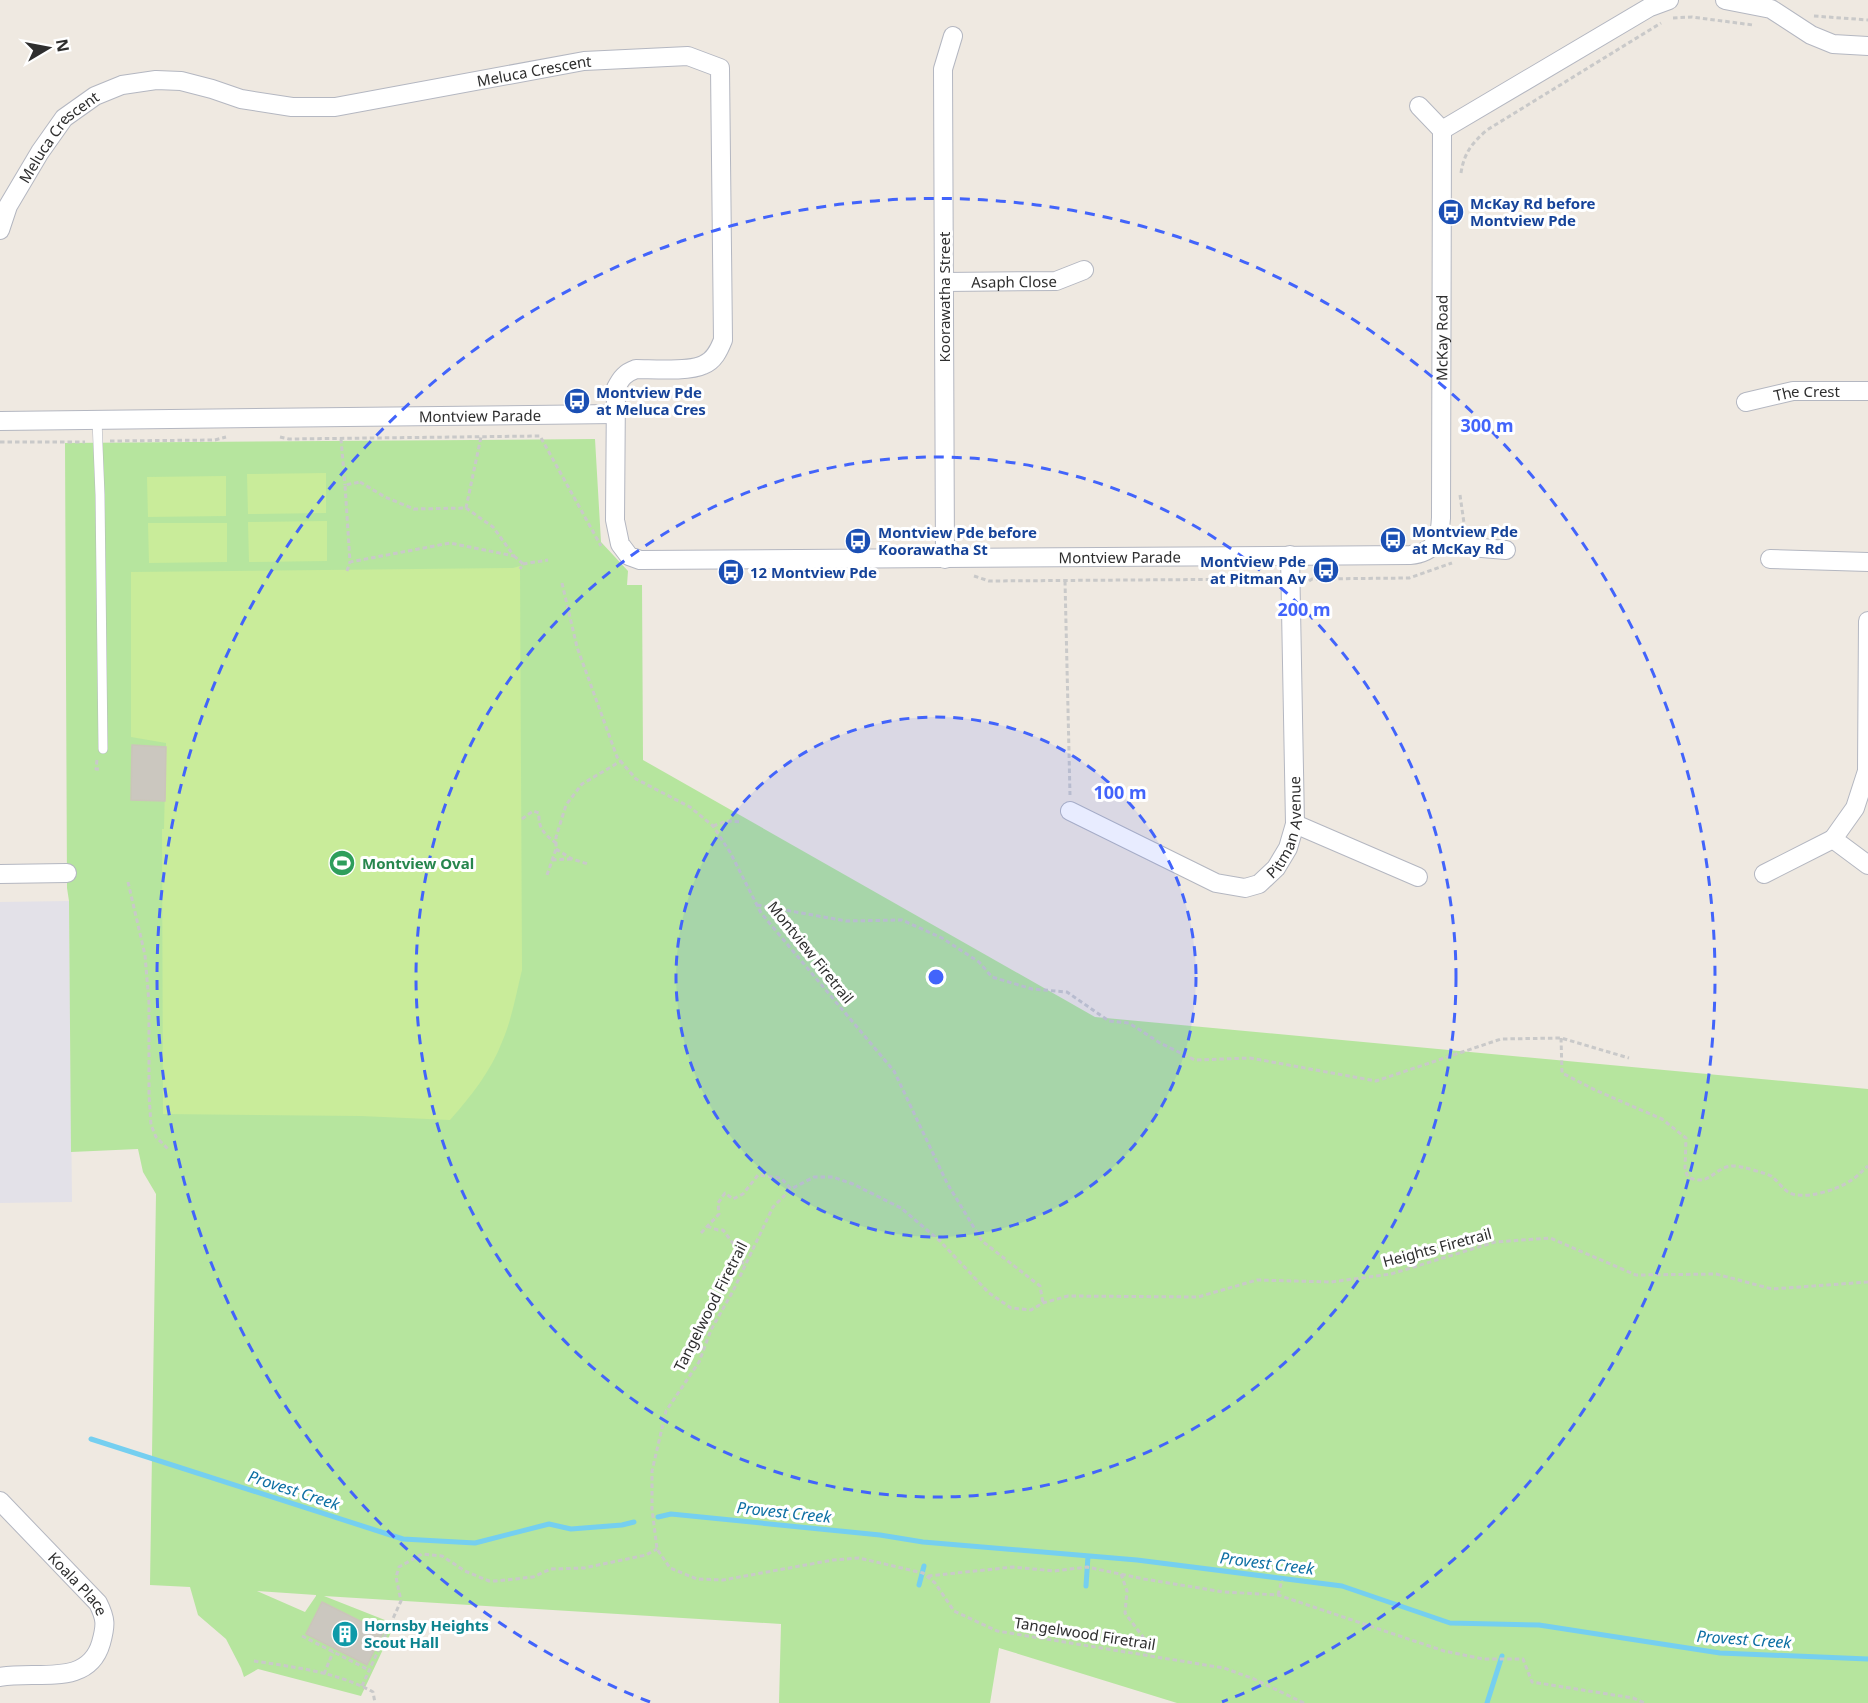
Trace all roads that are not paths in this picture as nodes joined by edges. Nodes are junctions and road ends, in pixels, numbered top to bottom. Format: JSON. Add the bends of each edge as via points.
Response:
{"nodes":[{"id":1,"x":1669,"y":0,"type":"edge"},
{"id":2,"x":1725,"y":0,"type":"edge"},
{"id":3,"x":953,"y":36,"type":"dead end"},
{"id":4,"x":1868,"y":46,"type":"edge"},
{"id":5,"x":1419,"y":106,"type":"dead end"},
{"id":6,"x":1442,"y":130,"type":"junction"},
{"id":7,"x":0,"y":230,"type":"edge"},
{"id":8,"x":1084,"y":270,"type":"dead end"},
{"id":9,"x":944,"y":282,"type":"junction"},
{"id":10,"x":1868,"y":391,"type":"edge"},
{"id":11,"x":1746,"y":402,"type":"dead end"},
{"id":12,"x":616,"y":414,"type":"junction"},
{"id":13,"x":97,"y":420,"type":"junction"},
{"id":14,"x":0,"y":421,"type":"edge"},
{"id":15,"x":1434,"y":544,"type":"junction"},
{"id":16,"x":1506,"y":550,"type":"dead end"},
{"id":17,"x":1290,"y":555,"type":"junction"},
{"id":18,"x":945,"y":559,"type":"junction"},
{"id":19,"x":1770,"y":559,"type":"dead end"},
{"id":20,"x":1868,"y":562,"type":"edge"},
{"id":21,"x":1868,"y":621,"type":"edge"},
{"id":22,"x":103,"y":749,"type":"dead end"},
{"id":23,"x":1070,"y":811,"type":"road end"},
{"id":24,"x":1295,"y":824,"type":"junction"},
{"id":25,"x":1833,"y":839,"type":"junction"},
{"id":26,"x":1868,"y":865,"type":"edge"},
{"id":27,"x":0,"y":873,"type":"edge"},
{"id":28,"x":67,"y":873,"type":"dead end"},
{"id":29,"x":1764,"y":874,"type":"dead end"},
{"id":30,"x":1418,"y":877,"type":"dead end"},
{"id":31,"x":0,"y":1501,"type":"edge"},
{"id":32,"x":0,"y":1677,"type":"edge"}],
"edges":[{"from":1,"to":6,"type":"street","via":[[1650,7]]},
{"from":2,"to":4,"type":"street","via":[[1771,9],[1833,44]]},
{"from":3,"to":9,"type":"street","name":"Koorawatha Street","via":[[943,69]]},
{"from":5,"to":6,"type":"street"},
{"from":6,"to":15,"type":"street","name":"McKay Road","via":[[1441,518],[1439,537]]},
{"from":7,"to":12,"type":"street","name":"Meluca Crescent","via":[[8,206],[64,118],[95,96],[123,85],[181,81],[241,99],[292,107],[335,107],[584,61],[688,56],[720,68],[723,340],[704,365],[627,372],[616,388]]},
{"from":8,"to":9,"type":"street","name":"Asaph Close","via":[[1056,281]]},
{"from":9,"to":18,"type":"street","name":"Koorawatha Street"},
{"from":10,"to":11,"type":"street","name":"The Crest","via":[[1793,392]]},
{"from":12,"to":13,"type":"street","name":"Montview Parade"},
{"from":12,"to":18,"type":"street","name":"Montview Parade","via":[[615,520],[620,544],[629,556],[640,560]]},
{"from":13,"to":14,"type":"street","name":"Montview Parade"},
{"from":13,"to":22,"type":"lane"},
{"from":15,"to":16,"type":"street","name":"Montview Parade"},
{"from":15,"to":17,"type":"street","name":"Montview Parade","via":[[1421,554],[1410,555]]},
{"from":17,"to":18,"type":"street","name":"Montview Parade"},
{"from":17,"to":24,"type":"street","name":"Pitman Avenue"},
{"from":19,"to":20,"type":"street"},
{"from":21,"to":25,"type":"street","via":[[1867,771],[1855,808]]},
{"from":23,"to":24,"type":"street","name":"Pitman Avenue","via":[[1216,883],[1245,888],[1259,884],[1276,868],[1288,848]]},
{"from":24,"to":30,"type":"street"},
{"from":25,"to":26,"type":"street"},
{"from":25,"to":29,"type":"street"},
{"from":27,"to":28,"type":"street"},
{"from":31,"to":32,"type":"street","name":"Koala Place","via":[[98,1603],[106,1618],[98,1654],[90,1663],[70,1674]]}]}
